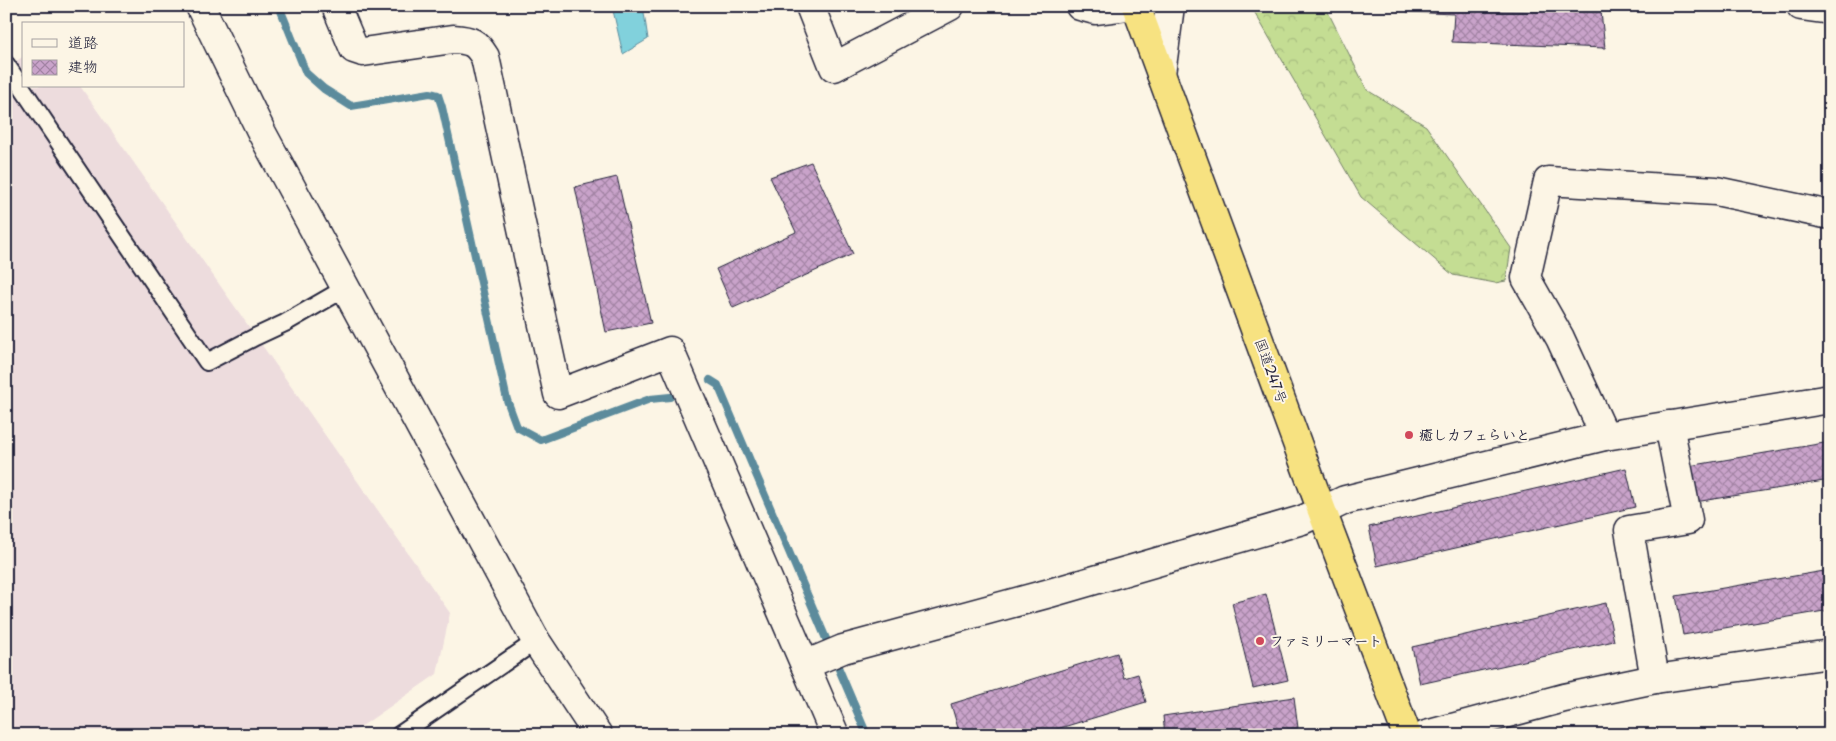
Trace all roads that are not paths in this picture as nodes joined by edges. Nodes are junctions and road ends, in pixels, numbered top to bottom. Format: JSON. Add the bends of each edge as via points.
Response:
{"nodes":[{"id":1,"x":200,"y":6,"type":"edge"},
{"id":2,"x":336,"y":6,"type":"edge"},
{"id":3,"x":810,"y":6,"type":"edge"},
{"id":4,"x":950,"y":6,"type":"edge"},
{"id":5,"x":1080,"y":6,"type":"edge"},
{"id":6,"x":1127,"y":6,"type":"edge"},
{"id":7,"x":1136,"y":6,"type":"edge"},
{"id":8,"x":1170,"y":6,"type":"edge"},
{"id":9,"x":1801,"y":6,"type":"edge"},
{"id":10,"x":1830,"y":10,"type":"edge"},
{"id":11,"x":6,"y":64,"type":"edge"},
{"id":12,"x":1161,"y":74,"type":"junction"},
{"id":13,"x":22,"y":88,"type":"edge"},
{"id":14,"x":22,"y":88,"type":"edge"},
{"id":15,"x":1830,"y":215,"type":"edge"},
{"id":16,"x":344,"y":289,"type":"junction"},
{"id":17,"x":1830,"y":399,"type":"edge"},
{"id":18,"x":1669,"y":425,"type":"junction"},
{"id":19,"x":1605,"y":436,"type":"junction"},
{"id":20,"x":1322,"y":511,"type":"junction"},
{"id":21,"x":536,"y":641,"type":"junction"},
{"id":22,"x":1830,"y":654,"type":"edge"},
{"id":23,"x":811,"y":662,"type":"junction"},
{"id":24,"x":1655,"y":680,"type":"junction"},
{"id":25,"x":399,"y":735,"type":"edge"},
{"id":26,"x":598,"y":735,"type":"edge"},
{"id":27,"x":835,"y":735,"type":"edge"},
{"id":28,"x":1407,"y":735,"type":"edge"},
{"id":29,"x":1426,"y":735,"type":"edge"}],
"edges":[{"from":1,"to":16,"type":"street","via":[[262,134]]},
{"from":2,"to":23,"type":"street","via":[[354,49],[363,52],[453,39],[467,40],[478,46],[485,58],[558,394],[670,351]]},
{"from":3,"to":4,"type":"street","via":[[834,67]]},
{"from":5,"to":6,"type":"street","via":[[1095,10]]},
{"from":7,"to":12,"type":"highway","name":"国道247号"},
{"from":8,"to":12,"type":"street"},
{"from":9,"to":10,"type":"street"},
{"from":11,"to":13,"type":"lane"},
{"from":12,"to":20,"type":"highway","name":"国道247号"},
{"from":14,"to":16,"type":"lane","via":[[207,362]]},
{"from":15,"to":19,"type":"street","via":[[1716,191],[1548,182],[1526,278],[1560,338]]},
{"from":16,"to":21,"type":"street"},
{"from":17,"to":18,"type":"street"},
{"from":18,"to":19,"type":"street"},
{"from":18,"to":24,"type":"street","via":[[1688,520],[1629,530]]},
{"from":19,"to":20,"type":"street","via":[[1345,500]]},
{"from":20,"to":23,"type":"street","via":[[1293,522],[843,649]]},
{"from":20,"to":28,"type":"highway","name":"国道247号"},
{"from":21,"to":25,"type":"lane"},
{"from":21,"to":26,"type":"street"},
{"from":22,"to":24,"type":"street"},
{"from":23,"to":27,"type":"street"},
{"from":24,"to":29,"type":"street","via":[[1564,698]]}]}
